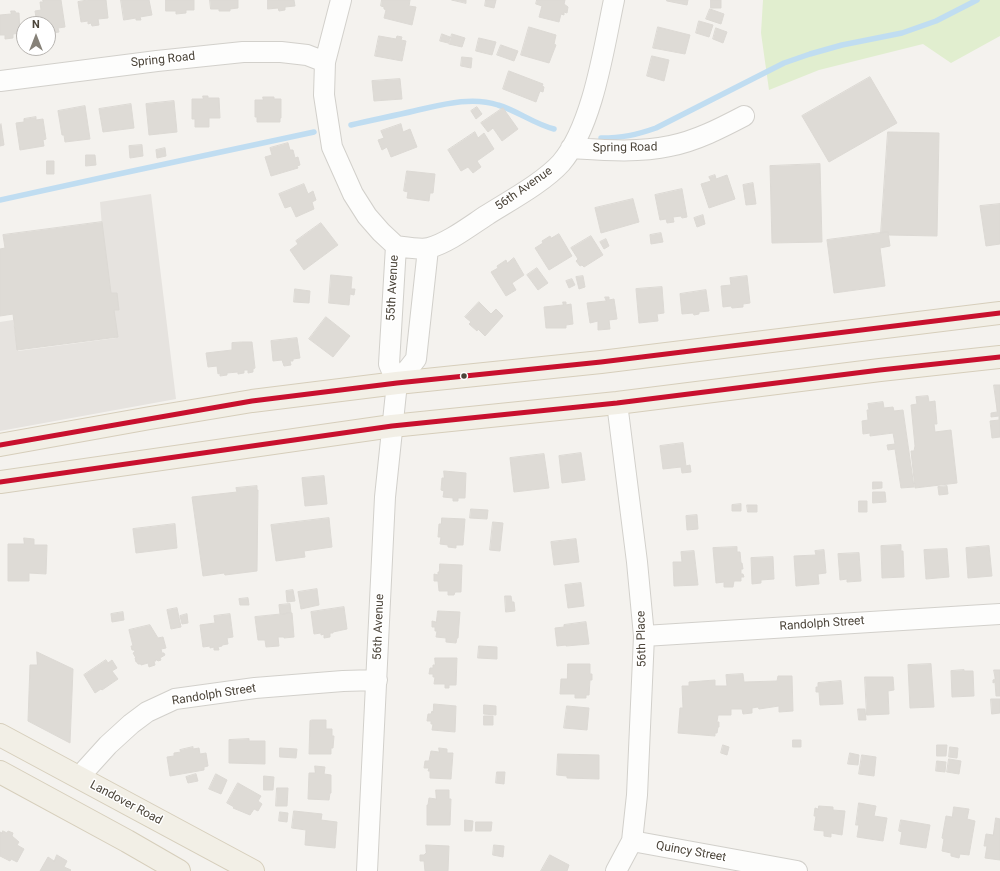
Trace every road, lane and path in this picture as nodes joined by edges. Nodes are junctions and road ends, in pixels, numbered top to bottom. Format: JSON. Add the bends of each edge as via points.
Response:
{"nodes":[{"id":1,"x":341,"y":0,"type":"edge"},
{"id":2,"x":614,"y":0,"type":"edge"},
{"id":3,"x":325,"y":62,"type":"junction"},
{"id":4,"x":0,"y":80,"type":"edge"},
{"id":5,"x":744,"y":116,"type":"dead end"},
{"id":6,"x":571,"y":148,"type":"junction"},
{"id":7,"x":396,"y":246,"type":"junction"},
{"id":8,"x":428,"y":249,"type":"junction"},
{"id":9,"x":1000,"y":313,"type":"edge"},
{"id":10,"x":1000,"y":357,"type":"edge"},
{"id":11,"x":397,"y":383,"type":"junction"},
{"id":12,"x":617,"y":403,"type":"junction"},
{"id":13,"x":392,"y":426,"type":"junction"},
{"id":14,"x":0,"y":445,"type":"edge"},
{"id":15,"x":0,"y":482,"type":"edge"},
{"id":16,"x":1000,"y":614,"type":"edge"},
{"id":17,"x":644,"y":636,"type":"junction"},
{"id":18,"x":377,"y":680,"type":"junction"},
{"id":19,"x":0,"y":735,"type":"edge"},
{"id":20,"x":0,"y":772,"type":"edge"},
{"id":21,"x":79,"y":777,"type":"junction"},
{"id":22,"x":632,"y":841,"type":"junction"},
{"id":23,"x":179,"y":871,"type":"edge"},
{"id":24,"x":253,"y":871,"type":"edge"},
{"id":25,"x":367,"y":871,"type":"edge"},
{"id":26,"x":616,"y":871,"type":"edge"},
{"id":27,"x":797,"y":871,"type":"edge"}],
"edges":[{"from":1,"to":3,"type":"street","name":"55th Avenue"},
{"from":2,"to":6,"type":"street","name":"56th Avenue","via":[[586,117]]},
{"from":3,"to":4,"type":"street","name":"Spring Road","via":[[307,55],[243,52]]},
{"from":3,"to":7,"type":"street","name":"55th Avenue","via":[[324,95],[332,147],[356,200],[367,216]]},
{"from":5,"to":6,"type":"street","name":"Spring Road","via":[[693,139],[670,146],[646,150]]},
{"from":6,"to":8,"type":"street","name":"56th Avenue","via":[[548,174],[524,191],[447,240]]},
{"from":7,"to":8,"type":"street"},
{"from":7,"to":11,"type":"street","name":"55th Avenue","via":[[389,364]]},
{"from":8,"to":11,"type":"street","via":[[416,359]]},
{"from":9,"to":11,"type":"main road","via":[[601,362]]},
{"from":10,"to":12,"type":"main road"},
{"from":11,"to":13,"type":"street","name":"56th Avenue"},
{"from":11,"to":14,"type":"main road","via":[[214,407]]},
{"from":12,"to":13,"type":"main road"},
{"from":12,"to":17,"type":"street","name":"56th Place"},
{"from":13,"to":15,"type":"main road"},
{"from":13,"to":18,"type":"street","name":"56th Avenue","via":[[385,497]]},
{"from":16,"to":17,"type":"street","name":"Randolph Street"},
{"from":17,"to":22,"type":"street","name":"56th Place","via":[[637,795]]},
{"from":18,"to":21,"type":"street","name":"Randolph Street","via":[[255,688],[175,699],[147,712],[131,724]]},
{"from":18,"to":25,"type":"street","name":"56th Avenue"},
{"from":19,"to":21,"type":"main road","name":"Landover Road"},
{"from":20,"to":23,"type":"main road"},
{"from":21,"to":24,"type":"main road","name":"Landover Road"},
{"from":22,"to":26,"type":"street","name":"56th Place"},
{"from":22,"to":27,"type":"street","name":"Quincy Street"}]}
